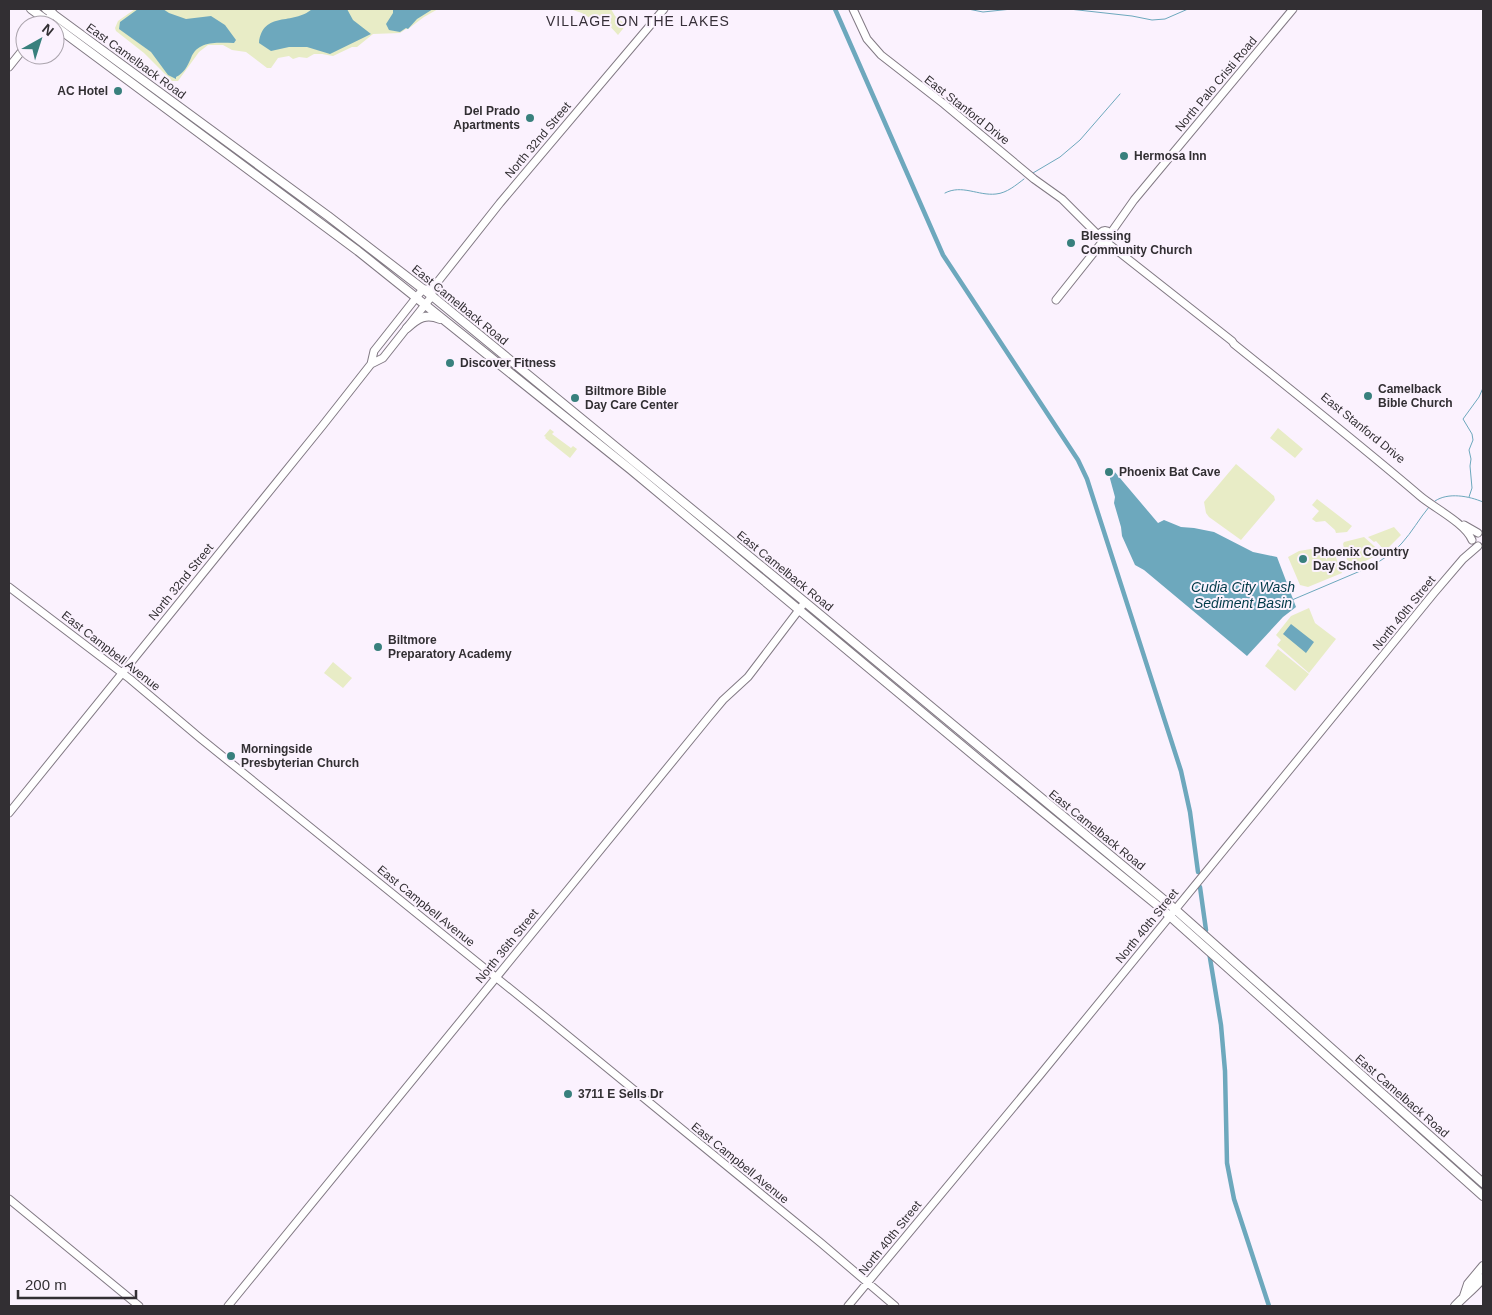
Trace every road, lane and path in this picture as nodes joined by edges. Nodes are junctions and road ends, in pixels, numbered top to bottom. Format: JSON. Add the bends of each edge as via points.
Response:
{"nodes":[{"id":1,"x":664,"y":9,"type":"edge"},
{"id":2,"x":852,"y":9,"type":"edge"},
{"id":3,"x":1293,"y":9,"type":"edge"},
{"id":4,"x":49,"y":11,"type":"edge"},
{"id":5,"x":65,"y":36,"type":"edge"},
{"id":6,"x":243,"y":154,"type":"junction"},
{"id":7,"x":237,"y":162,"type":"junction"},
{"id":8,"x":1104,"y":237,"type":"junction"},
{"id":9,"x":364,"y":243,"type":"junction"},
{"id":10,"x":358,"y":251,"type":"junction"},
{"id":11,"x":429,"y":291,"type":"junction"},
{"id":12,"x":417,"y":298,"type":"junction"},
{"id":13,"x":1056,"y":300,"type":"dead end"},
{"id":14,"x":425,"y":305,"type":"junction"},
{"id":15,"x":447,"y":322,"type":"junction"},
{"id":16,"x":468,"y":326,"type":"junction"},
{"id":17,"x":407,"y":328,"type":"junction"},
{"id":18,"x":461,"y":334,"type":"junction"},
{"id":19,"x":1232,"y":341,"type":"junction"},
{"id":20,"x":371,"y":364,"type":"junction"},
{"id":21,"x":551,"y":394,"type":"junction"},
{"id":22,"x":544,"y":401,"type":"junction"},
{"id":23,"x":709,"y":528,"type":"junction"},
{"id":24,"x":1481,"y":534,"type":"edge"},
{"id":25,"x":1478,"y":545,"type":"edge"},
{"id":26,"x":9,"y":587,"type":"edge"},
{"id":27,"x":806,"y":602,"type":"junction"},
{"id":28,"x":800,"y":610,"type":"junction"},
{"id":29,"x":122,"y":673,"type":"junction"},
{"id":30,"x":9,"y":813,"type":"edge"},
{"id":31,"x":1090,"y":839,"type":"junction"},
{"id":32,"x":1084,"y":846,"type":"junction"},
{"id":33,"x":1175,"y":909,"type":"junction"},
{"id":34,"x":1170,"y":916,"type":"junction"},
{"id":35,"x":496,"y":977,"type":"junction"},
{"id":36,"x":1469,"y":1170,"type":"junction"},
{"id":37,"x":1462,"y":1178,"type":"junction"},
{"id":38,"x":1483,"y":1183,"type":"edge"},
{"id":39,"x":1483,"y":1196,"type":"edge"},
{"id":40,"x":9,"y":1199,"type":"edge"},
{"id":41,"x":1483,"y":1266,"type":"edge"},
{"id":42,"x":1483,"y":1278,"type":"edge"},
{"id":43,"x":868,"y":1283,"type":"junction"},
{"id":44,"x":1464,"y":1296,"type":"junction"},
{"id":45,"x":139,"y":1306,"type":"edge"},
{"id":46,"x":228,"y":1306,"type":"edge"},
{"id":47,"x":848,"y":1306,"type":"edge"},
{"id":48,"x":894,"y":1306,"type":"edge"},
{"id":49,"x":1455,"y":1306,"type":"edge"}],
"edges":[{"from":1,"to":11,"type":"main road","name":"North 32nd Street"},
{"from":2,"to":8,"type":"main road","name":"East Stanford Drive","via":[[867,39],[881,55],[1062,199]]},
{"from":3,"to":8,"type":"main road","name":"North Palo Cristi Road"},
{"from":4,"to":6,"type":"main road","name":"East Camelback Road"},
{"from":5,"to":7,"type":"main road","name":"East Camelback Road"},
{"from":6,"to":7,"type":"main road"},
{"from":6,"to":9,"type":"main road","name":"East Camelback Road"},
{"from":7,"to":10,"type":"main road","name":"East Camelback Road"},
{"from":8,"to":13,"type":"main road","name":"North Palo Cristi Road","via":[[1096,252]]},
{"from":8,"to":19,"type":"main road","name":"East Stanford Drive"},
{"from":9,"to":10,"type":"main road"},
{"from":9,"to":11,"type":"main road","name":"East Camelback Road"},
{"from":10,"to":12,"type":"main road","name":"East Camelback Road"},
{"from":11,"to":12,"type":"main road","name":"North 32nd Street"},
{"from":11,"to":14,"type":"main road","name":"North 32nd Street"},
{"from":11,"to":16,"type":"main road","name":"East Camelback Road"},
{"from":12,"to":14,"type":"main road","name":"East Camelback Road"},
{"from":12,"to":20,"type":"main road","name":"North 32nd Street","via":[[374,351]]},
{"from":14,"to":15,"type":"main road","name":"East Camelback Road"},
{"from":14,"to":17,"type":"main road","name":"North 32nd Street"},
{"from":15,"to":17,"type":"main road","via":[[427,316],[418,318]]},
{"from":15,"to":18,"type":"main road","name":"East Camelback Road"},
{"from":16,"to":18,"type":"main road"},
{"from":16,"to":21,"type":"main road","name":"East Camelback Road"},
{"from":17,"to":20,"type":"main road","name":"North 32nd Street","via":[[383,358]]},
{"from":18,"to":22,"type":"main road","name":"East Camelback Road"},
{"from":19,"to":24,"type":"main road","name":"East Stanford Drive","via":[[1244,346],[1396,468],[1435,506]]},
{"from":19,"to":25,"type":"main road","name":"East Stanford Drive","via":[[1463,529]]},
{"from":20,"to":29,"type":"main road","name":"North 32nd Street"},
{"from":21,"to":22,"type":"main road"},
{"from":21,"to":23,"type":"main road","name":"East Camelback Road"},
{"from":22,"to":23,"type":"main road","name":"East Camelback Road"},
{"from":23,"to":27,"type":"main road","name":"East Camelback Road"},
{"from":23,"to":28,"type":"main road","name":"East Camelback Road"},
{"from":24,"to":25,"type":"main road","name":"North 40th Street","via":[[1473,536]]},
{"from":25,"to":33,"type":"main road","name":"North 40th Street","via":[[1463,559]]},
{"from":26,"to":29,"type":"main road","name":"East Campbell Avenue"},
{"from":27,"to":28,"type":"main road","name":"North 36th Street"},
{"from":27,"to":31,"type":"main road","name":"East Camelback Road"},
{"from":28,"to":32,"type":"main road","name":"East Camelback Road"},
{"from":28,"to":35,"type":"main road","name":"North 36th Street"},
{"from":29,"to":30,"type":"main road","name":"North 32nd Street"},
{"from":29,"to":35,"type":"main road","name":"East Campbell Avenue"},
{"from":31,"to":32,"type":"main road"},
{"from":31,"to":33,"type":"main road","name":"East Camelback Road"},
{"from":32,"to":34,"type":"main road","name":"East Camelback Road"},
{"from":33,"to":34,"type":"main road","name":"North 40th Street"},
{"from":33,"to":36,"type":"main road","name":"East Camelback Road"},
{"from":34,"to":37,"type":"main road","name":"East Camelback Road"},
{"from":34,"to":43,"type":"main road","name":"North 40th Street"},
{"from":35,"to":43,"type":"main road","name":"East Campbell Avenue"},
{"from":35,"to":46,"type":"main road","name":"North 36th Street"},
{"from":36,"to":37,"type":"main road"},
{"from":36,"to":38,"type":"main road","name":"East Camelback Road"},
{"from":37,"to":39,"type":"main road","name":"East Camelback Road"},
{"from":40,"to":45,"type":"main road"},
{"from":41,"to":44,"type":"main road","via":[[1468,1284]]},
{"from":42,"to":44,"type":"main road"},
{"from":43,"to":47,"type":"main road","name":"North 40th Street"},
{"from":43,"to":48,"type":"main road","name":"East Campbell Avenue"},
{"from":44,"to":49,"type":"main road"}]}
